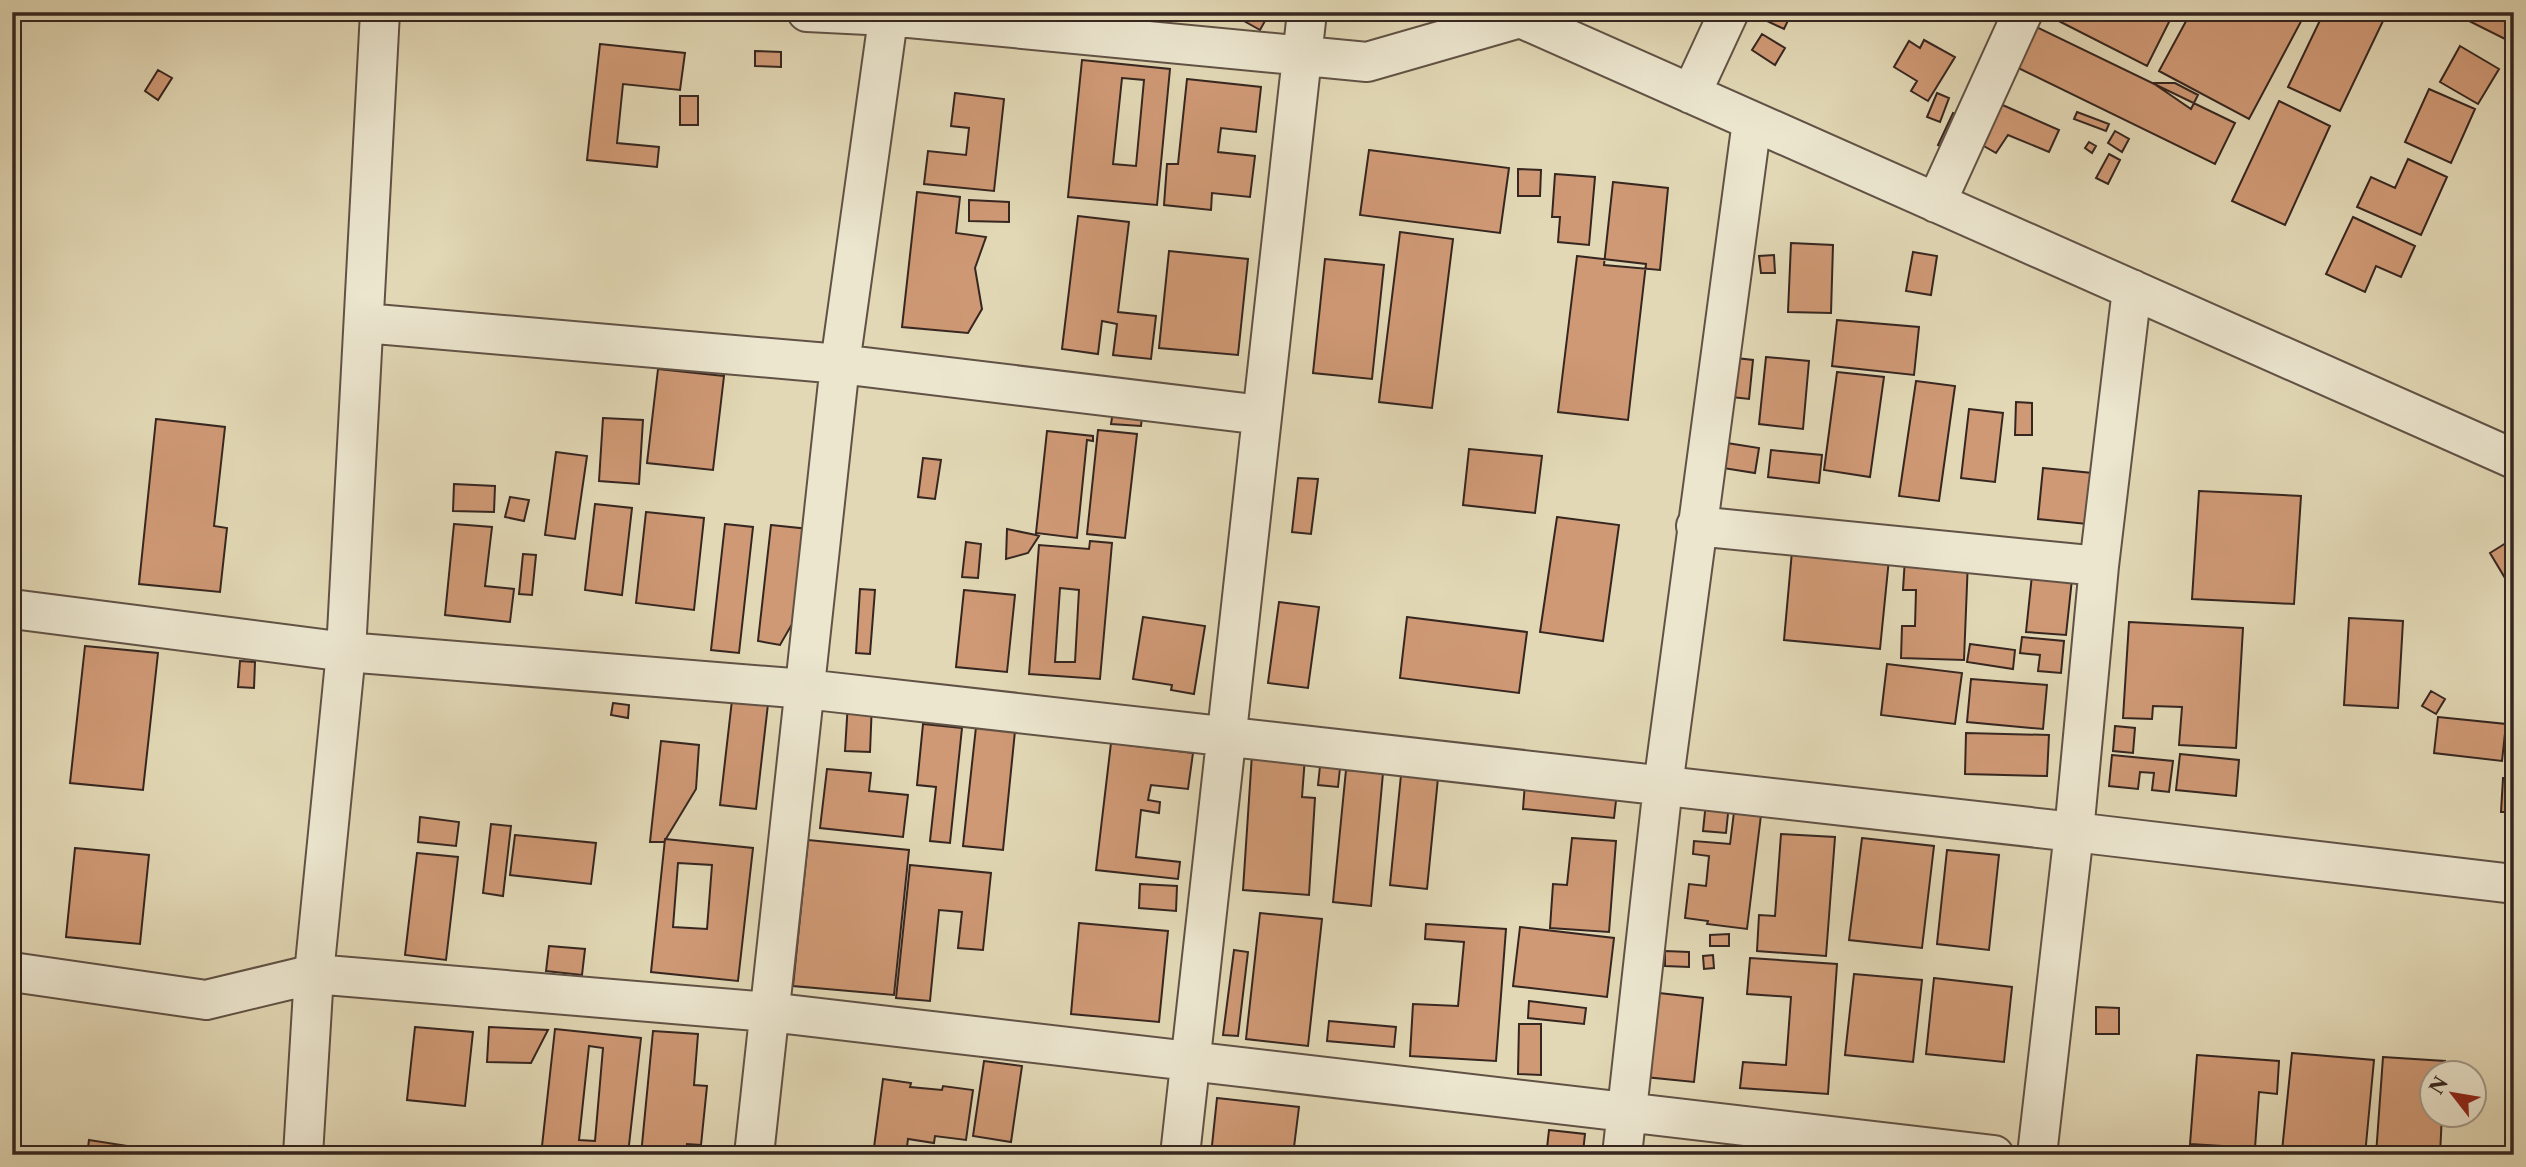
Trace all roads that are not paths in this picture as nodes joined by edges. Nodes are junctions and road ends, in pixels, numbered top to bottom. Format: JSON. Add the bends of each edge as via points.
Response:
{"nodes":[{"id":1,"x":380,"y":12,"type":"edge"},
{"id":2,"x":807,"y":12,"type":"edge"},
{"id":3,"x":1307,"y":12,"type":"edge"},
{"id":4,"x":1729,"y":12,"type":"edge"},
{"id":5,"x":2023,"y":12,"type":"edge"},
{"id":6,"x":889,"y":14,"type":"edge"},
{"id":7,"x":1514,"y":15,"type":"edge"},
{"id":8,"x":1300,"y":57,"type":"junction"},
{"id":9,"x":1690,"y":94,"type":"junction"},
{"id":10,"x":1752,"y":121,"type":"junction"},
{"id":11,"x":1936,"y":203,"type":"junction"},
{"id":12,"x":2132,"y":289,"type":"junction"},
{"id":13,"x":364,"y":323,"type":"junction"},
{"id":14,"x":840,"y":365,"type":"junction"},
{"id":15,"x":1262,"y":415,"type":"junction"},
{"id":16,"x":2514,"y":459,"type":"edge"},
{"id":17,"x":1696,"y":526,"type":"junction"},
{"id":18,"x":2099,"y":566,"type":"junction"},
{"id":19,"x":12,"y":609,"type":"edge"},
{"id":20,"x":346,"y":652,"type":"junction"},
{"id":21,"x":805,"y":689,"type":"junction"},
{"id":22,"x":1227,"y":737,"type":"junction"},
{"id":23,"x":1663,"y":786,"type":"junction"},
{"id":24,"x":2074,"y":832,"type":"junction"},
{"id":25,"x":2514,"y":884,"type":"edge"},
{"id":26,"x":12,"y":972,"type":"edge"},
{"id":27,"x":314,"y":974,"type":"junction"},
{"id":28,"x":769,"y":1013,"type":"junction"},
{"id":29,"x":1190,"y":1061,"type":"junction"},
{"id":30,"x":1626,"y":1112,"type":"junction"},
{"id":31,"x":303,"y":1155,"type":"edge"},
{"id":32,"x":754,"y":1155,"type":"edge"},
{"id":33,"x":1180,"y":1155,"type":"edge"},
{"id":34,"x":1622,"y":1155,"type":"edge"},
{"id":35,"x":1994,"y":1155,"type":"edge"},
{"id":36,"x":2037,"y":1155,"type":"edge"}],
"edges":[{"from":1,"to":13,"type":"street"},
{"from":2,"to":6,"type":"street"},
{"from":3,"to":8,"type":"street"},
{"from":4,"to":9,"type":"street"},
{"from":5,"to":11,"type":"street"},
{"from":6,"to":8,"type":"street"},
{"from":6,"to":14,"type":"street"},
{"from":7,"to":8,"type":"street","via":[[1367,62]]},
{"from":7,"to":9,"type":"street"},
{"from":8,"to":15,"type":"street"},
{"from":9,"to":10,"type":"street"},
{"from":10,"to":11,"type":"street"},
{"from":10,"to":17,"type":"street"},
{"from":11,"to":12,"type":"street"},
{"from":12,"to":16,"type":"street"},
{"from":12,"to":18,"type":"street"},
{"from":13,"to":14,"type":"street"},
{"from":13,"to":20,"type":"street"},
{"from":14,"to":15,"type":"street"},
{"from":14,"to":21,"type":"street"},
{"from":15,"to":22,"type":"street"},
{"from":17,"to":18,"type":"street"},
{"from":17,"to":23,"type":"street"},
{"from":18,"to":24,"type":"street"},
{"from":19,"to":20,"type":"street"},
{"from":20,"to":21,"type":"street"},
{"from":20,"to":27,"type":"street"},
{"from":21,"to":22,"type":"street"},
{"from":21,"to":28,"type":"street"},
{"from":22,"to":23,"type":"street"},
{"from":22,"to":29,"type":"street"},
{"from":23,"to":24,"type":"street"},
{"from":23,"to":30,"type":"street"},
{"from":24,"to":25,"type":"street"},
{"from":24,"to":36,"type":"street"},
{"from":26,"to":27,"type":"street","via":[[206,1000]]},
{"from":27,"to":28,"type":"street"},
{"from":27,"to":31,"type":"street"},
{"from":28,"to":29,"type":"street"},
{"from":28,"to":32,"type":"street"},
{"from":29,"to":30,"type":"street"},
{"from":29,"to":33,"type":"street"},
{"from":30,"to":34,"type":"street"},
{"from":30,"to":35,"type":"street"}]}
